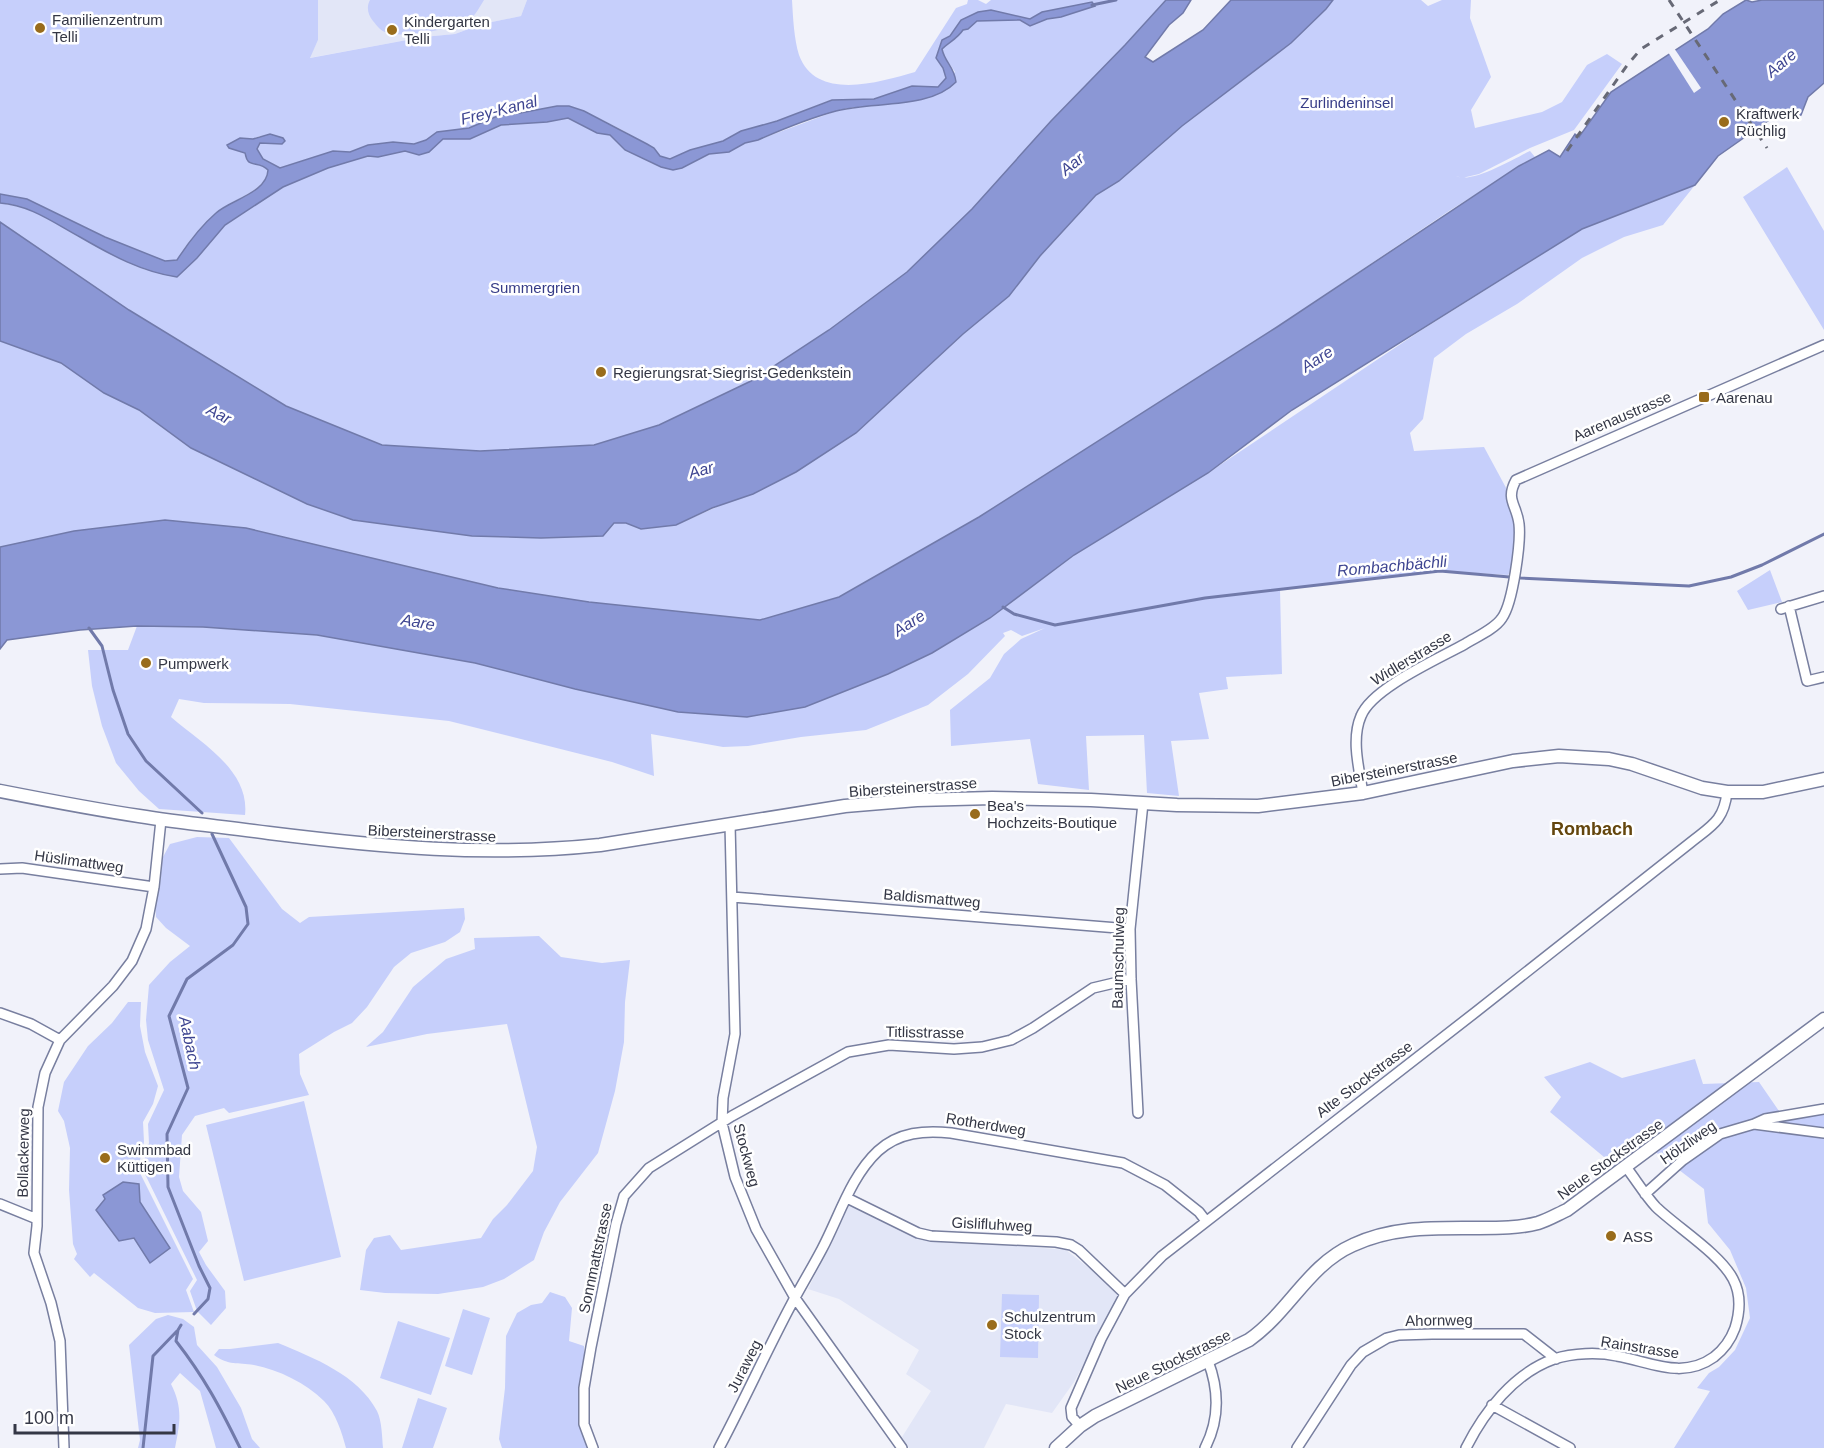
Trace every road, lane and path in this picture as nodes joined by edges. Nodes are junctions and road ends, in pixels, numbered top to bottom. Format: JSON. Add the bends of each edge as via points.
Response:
{"nodes":[{"id":1,"x":1824,"y":345,"type":"edge"},
{"id":2,"x":1515,"y":568,"type":"joint"},
{"id":3,"x":1824,"y":596,"type":"edge"},
{"id":4,"x":1824,"y":677,"type":"edge"},
{"id":5,"x":1824,"y":779,"type":"edge"},
{"id":6,"x":0,"y":791,"type":"edge"},
{"id":7,"x":1727,"y":792,"type":"junction"},
{"id":8,"x":1363,"y":793,"type":"junction"},
{"id":9,"x":1143,"y":803,"type":"junction"},
{"id":10,"x":161,"y":819,"type":"junction"},
{"id":11,"x":730,"y":824,"type":"junction"},
{"id":12,"x":0,"y":869,"type":"edge"},
{"id":13,"x":154,"y":887,"type":"junction"},
{"id":14,"x":732,"y":897,"type":"junction"},
{"id":15,"x":1131,"y":929,"type":"junction"},
{"id":16,"x":1131,"y":979,"type":"junction"},
{"id":17,"x":0,"y":1013,"type":"edge"},
{"id":18,"x":1824,"y":1019,"type":"edge"},
{"id":19,"x":60,"y":1040,"type":"junction"},
{"id":20,"x":1824,"y":1109,"type":"edge"},
{"id":21,"x":1138,"y":1113,"type":"dead end"},
{"id":22,"x":722,"y":1123,"type":"junction"},
{"id":23,"x":1754,"y":1124,"type":"junction"},
{"id":24,"x":1824,"y":1133,"type":"edge"},
{"id":25,"x":1626,"y":1167,"type":"junction"},
{"id":26,"x":1645,"y":1194,"type":"junction"},
{"id":27,"x":847,"y":1198,"type":"junction"},
{"id":28,"x":0,"y":1204,"type":"edge"},
{"id":29,"x":37,"y":1219,"type":"junction"},
{"id":30,"x":1206,"y":1221,"type":"junction"},
{"id":31,"x":1125,"y":1294,"type":"junction"},
{"id":32,"x":795,"y":1298,"type":"junction"},
{"id":33,"x":1556,"y":1359,"type":"junction"},
{"id":34,"x":1208,"y":1360,"type":"junction"},
{"id":35,"x":1492,"y":1406,"type":"junction"},
{"id":36,"x":1080,"y":1426,"type":"junction"},
{"id":37,"x":64,"y":1448,"type":"edge"},
{"id":38,"x":593,"y":1448,"type":"edge"},
{"id":39,"x":719,"y":1448,"type":"edge"},
{"id":40,"x":902,"y":1448,"type":"edge"},
{"id":41,"x":1056,"y":1448,"type":"edge"},
{"id":42,"x":1205,"y":1448,"type":"edge"},
{"id":43,"x":1297,"y":1448,"type":"edge"},
{"id":44,"x":1466,"y":1448,"type":"edge"},
{"id":45,"x":1570,"y":1448,"type":"edge"}],
"edges":[{"from":1,"to":2,"type":"street","name":"Aarenaustrasse","via":[[1519,478],[1511,489],[1519,527]]},
{"from":2,"to":8,"type":"street","name":"Widlerstrasse","via":[[1502,619],[1381,692],[1368,704],[1360,717],[1356,737]]},
{"from":3,"to":4,"type":"street","via":[[1785,608],[1807,681]]},
{"from":5,"to":7,"type":"main road","name":"Bibersteinerstrasse","via":[[1769,791]]},
{"from":6,"to":10,"type":"main road","name":"Bibersteinerstrasse"},
{"from":7,"to":8,"type":"main road","name":"Bibersteinerstrasse","via":[[1702,788],[1632,764],[1566,756],[1513,761]]},
{"from":7,"to":30,"type":"street","name":"Alte Stockstrasse","via":[[1720,818],[1684,848]]},
{"from":8,"to":9,"type":"main road","name":"Bibersteinerstrasse","via":[[1258,806]]},
{"from":9,"to":11,"type":"main road","name":"Bibersteinerstrasse","via":[[1049,798],[952,799],[845,806]]},
{"from":9,"to":15,"type":"street","name":"Baumschulweg"},
{"from":10,"to":11,"type":"main road","name":"Bibersteinerstrasse","via":[[359,844],[476,851],[600,845]]},
{"from":10,"to":13,"type":"street","name":"Bollackerweg"},
{"from":11,"to":14,"type":"street","name":"Stockweg"},
{"from":12,"to":13,"type":"street","name":"Hüslimattweg","via":[[22,868]]},
{"from":13,"to":19,"type":"street","name":"Bollackerweg","via":[[146,929],[132,961]]},
{"from":14,"to":15,"type":"street","name":"Baldismattweg"},
{"from":14,"to":22,"type":"street","name":"Stockweg","via":[[735,1034]]},
{"from":15,"to":16,"type":"street","name":"Baumschulweg"},
{"from":16,"to":21,"type":"street","name":"Baumschulweg"},
{"from":16,"to":22,"type":"street","name":"Titlisstrasse","via":[[1093,988],[1011,1040],[982,1047],[889,1045],[848,1052]]},
{"from":17,"to":19,"type":"street"},
{"from":18,"to":25,"type":"main road","name":"Neue Stockstrasse"},
{"from":19,"to":29,"type":"street","name":"Bollackerweg","via":[[45,1073],[38,1107]]},
{"from":20,"to":23,"type":"street"},
{"from":22,"to":32,"type":"street","name":"Stockweg","via":[[747,1209]]},
{"from":22,"to":38,"type":"street","name":"Sonnmattstrasse","via":[[649,1168],[624,1196],[584,1388],[584,1424]]},
{"from":23,"to":24,"type":"street","name":"Hölzliweg"},
{"from":23,"to":26,"type":"street","name":"Hölzliweg","via":[[1720,1134]]},
{"from":25,"to":26,"type":"street","name":"Rainstrasse"},
{"from":25,"to":34,"type":"main road","name":"Neue Stockstrasse","via":[[1567,1210],[1538,1223],[1497,1228],[1419,1228],[1385,1233],[1350,1246],[1314,1272],[1265,1329]]},
{"from":26,"to":33,"type":"street","name":"Rainstrasse","via":[[1732,1277],[1739,1304],[1734,1332],[1716,1356],[1684,1369],[1606,1354]]},
{"from":27,"to":30,"type":"street","name":"Rotherdweg","via":[[880,1149],[911,1133],[930,1130],[1123,1163],[1165,1185]]},
{"from":27,"to":31,"type":"street","name":"Gislifluhweg","via":[[931,1236],[1071,1245]]},
{"from":27,"to":32,"type":"street","name":"Rotherdweg"},
{"from":28,"to":29,"type":"street"},
{"from":29,"to":37,"type":"street","name":"Bollackerweg","via":[[34,1253],[60,1341]]},
{"from":30,"to":31,"type":"street","name":"Alte Stockstrasse","via":[[1162,1256]]},
{"from":31,"to":36,"type":"street","name":"Alte Stockstrasse","via":[[1071,1408],[1072,1417]]},
{"from":32,"to":39,"type":"street","name":"Juraweg"},
{"from":32,"to":40,"type":"street","name":"Stockweg"},
{"from":33,"to":35,"type":"street","name":"Rainstrasse","via":[[1529,1372]]},
{"from":33,"to":43,"type":"street","name":"Ahornweg","via":[[1524,1334],[1387,1338],[1363,1352],[1351,1365]]},
{"from":34,"to":36,"type":"main road","name":"Neue Stockstrasse"},
{"from":34,"to":42,"type":"street","via":[[1217,1400],[1214,1427]]},
{"from":35,"to":44,"type":"street","name":"Rainstrasse"},
{"from":35,"to":45,"type":"street"},
{"from":36,"to":41,"type":"main road","name":"Neue Stockstrasse"}]}
